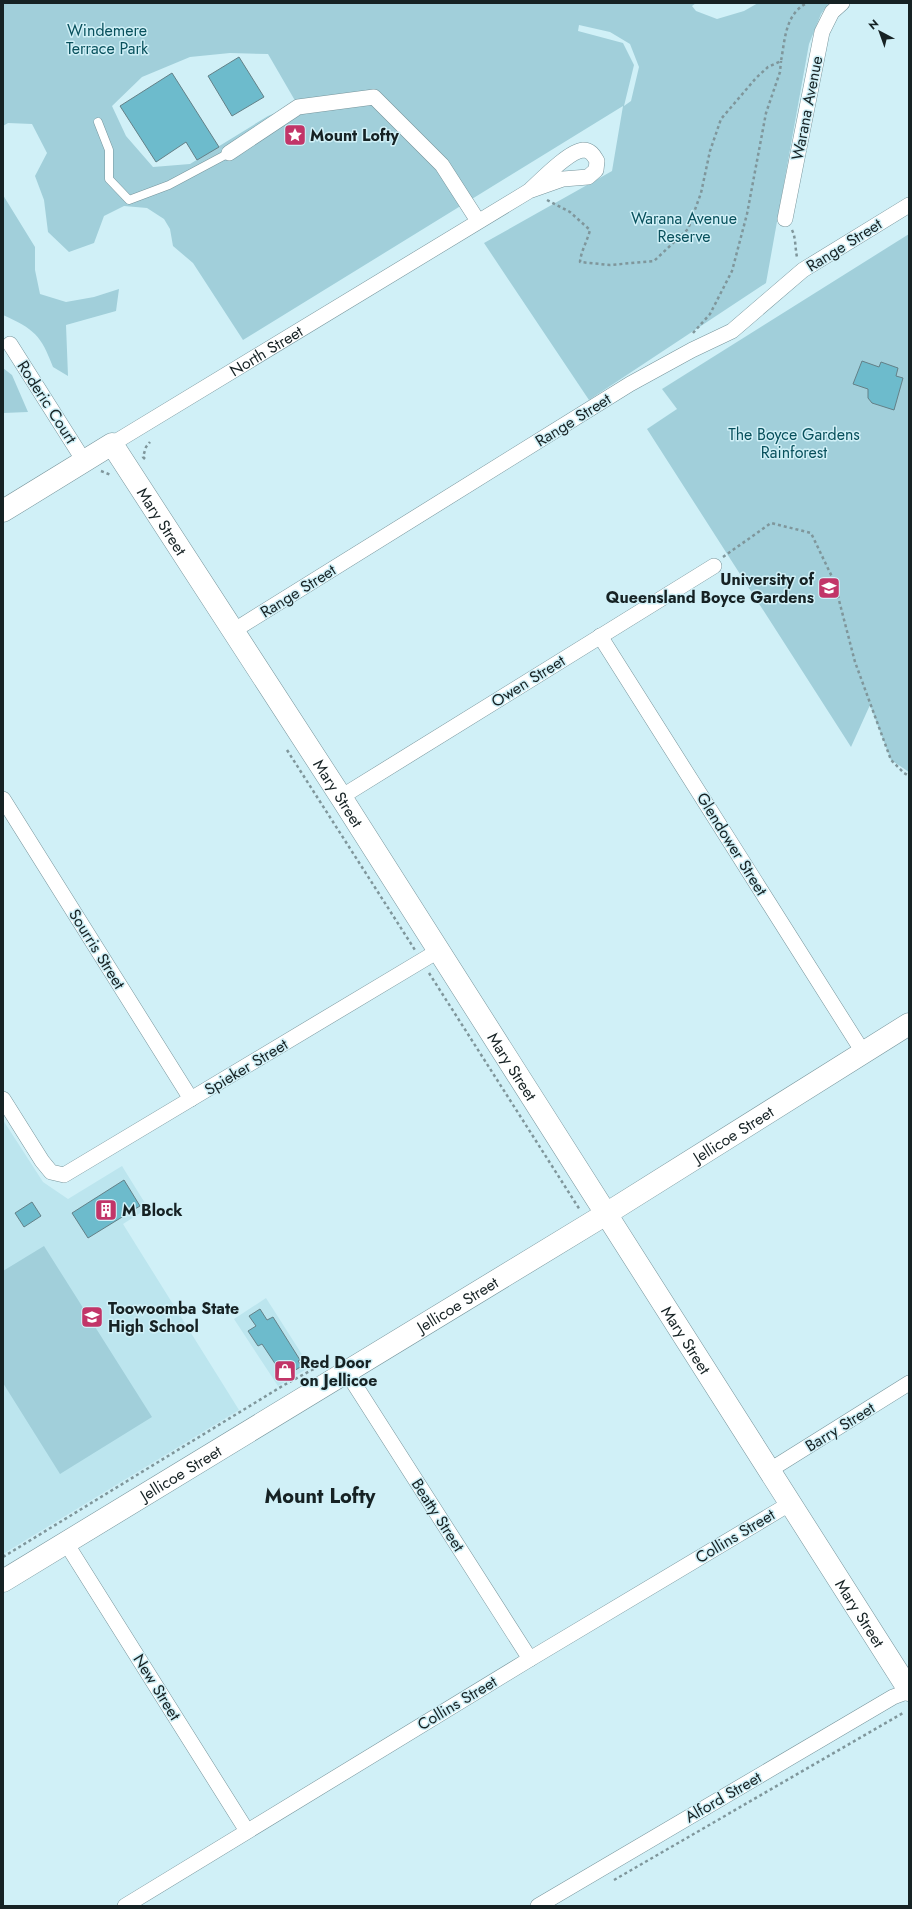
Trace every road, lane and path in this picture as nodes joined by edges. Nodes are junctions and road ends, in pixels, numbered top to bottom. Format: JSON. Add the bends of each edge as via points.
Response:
{"nodes":[{"id":1,"x":807,"y":3,"type":"edge"},
{"id":2,"x":842,"y":3,"type":"edge"},
{"id":3,"x":781,"y":62,"type":"junction"},
{"id":4,"x":98,"y":122,"type":"dead end"},
{"id":5,"x":229,"y":153,"type":"joint"},
{"id":6,"x":529,"y":191,"type":"joint"},
{"id":7,"x":909,"y":205,"type":"edge"},
{"id":8,"x":785,"y":219,"type":"joint"},
{"id":9,"x":478,"y":221,"type":"junction"},
{"id":10,"x":804,"y":270,"type":"junction"},
{"id":11,"x":687,"y":337,"type":"dead end"},
{"id":12,"x":10,"y":344,"type":"dead end"},
{"id":13,"x":112,"y":444,"type":"junction"},
{"id":14,"x":91,"y":465,"type":"junction"},
{"id":15,"x":116,"y":482,"type":"dead end"},
{"id":16,"x":7,"y":506,"type":"edge"},
{"id":17,"x":714,"y":566,"type":"joint"},
{"id":18,"x":233,"y":631,"type":"junction"},
{"id":19,"x":600,"y":636,"type":"junction"},
{"id":20,"x":286,"y":748,"type":"dead end"},
{"id":21,"x":909,"y":776,"type":"edge"},
{"id":22,"x":341,"y":797,"type":"junction"},
{"id":23,"x":3,"y":799,"type":"edge"},
{"id":24,"x":429,"y":956,"type":"junction"},
{"id":25,"x":909,"y":1024,"type":"edge"},
{"id":26,"x":863,"y":1052,"type":"junction"},
{"id":27,"x":3,"y":1098,"type":"edge"},
{"id":28,"x":192,"y":1100,"type":"junction"},
{"id":29,"x":581,"y":1210,"type":"dead end"},
{"id":30,"x":606,"y":1214,"type":"junction"},
{"id":31,"x":346,"y":1371,"type":"junction"},
{"id":32,"x":909,"y":1384,"type":"edge"},
{"id":33,"x":770,"y":1470,"type":"junction"},
{"id":34,"x":791,"y":1503,"type":"junction"},
{"id":35,"x":66,"y":1543,"type":"junction"},
{"id":36,"x":3,"y":1581,"type":"edge"},
{"id":37,"x":530,"y":1659,"type":"junction"},
{"id":38,"x":909,"y":1690,"type":"edge"},
{"id":39,"x":903,"y":1713,"type":"dead end"},
{"id":40,"x":247,"y":1831,"type":"junction"},
{"id":41,"x":610,"y":1882,"type":"dead end"},
{"id":42,"x":126,"y":1906,"type":"edge"},
{"id":43,"x":538,"y":1906,"type":"edge"}],
"edges":[{"from":1,"to":3,"type":"path","via":[[799,7],[789,22]]},
{"from":2,"to":8,"type":"street","name":"Warana Avenue","via":[[832,12],[822,32]]},
{"from":3,"to":6,"type":"path","via":[[768,67],[760,74],[721,119],[688,229],[654,261],[610,265],[580,262],[581,252],[590,230],[570,212]]},
{"from":3,"to":11,"type":"path","via":[[766,113],[747,214],[732,271],[710,314]]},
{"from":4,"to":5,"type":"lane","via":[[109,150],[110,179],[129,200],[169,185]]},
{"from":5,"to":9,"type":"street","via":[[298,107],[374,97],[442,165]]},
{"from":6,"to":9,"type":"street","name":"North Street"},
{"from":7,"to":10,"type":"street","name":"Range Street"},
{"from":8,"to":10,"type":"path","via":[[795,236],[794,245]]},
{"from":9,"to":13,"type":"street","name":"North Street"},
{"from":10,"to":18,"type":"street","name":"Range Street","via":[[732,331],[630,384]]},
{"from":12,"to":14,"type":"street","name":"Roderic Court"},
{"from":13,"to":14,"type":"street","name":"North Street"},
{"from":13,"to":18,"type":"street","name":"Mary Street"},
{"from":14,"to":15,"type":"path","via":[[112,475]]},
{"from":14,"to":16,"type":"street","name":"North Street"},
{"from":17,"to":19,"type":"street","name":"Owen Street"},
{"from":17,"to":21,"type":"path","via":[[722,557],[771,523],[811,533],[834,581],[855,662],[890,760]]},
{"from":18,"to":22,"type":"street","name":"Mary Street"},
{"from":19,"to":22,"type":"street","name":"Owen Street"},
{"from":19,"to":26,"type":"street","name":"Glendower Street"},
{"from":20,"to":24,"type":"path"},
{"from":22,"to":24,"type":"street","name":"Mary Street"},
{"from":23,"to":28,"type":"street","name":"Sourris Street"},
{"from":24,"to":28,"type":"street","name":"Spieker Street"},
{"from":24,"to":29,"type":"path"},
{"from":24,"to":30,"type":"street","name":"Mary Street"},
{"from":25,"to":26,"type":"street","name":"Jellicoe Street"},
{"from":26,"to":30,"type":"street","name":"Jellicoe Street"},
{"from":27,"to":28,"type":"street","name":"Spieker Street","via":[[42,1161],[51,1172],[64,1175]]},
{"from":30,"to":31,"type":"street","name":"Jellicoe Street"},
{"from":30,"to":33,"type":"street","name":"Mary Street"},
{"from":31,"to":35,"type":"street","name":"Jellicoe Street"},
{"from":31,"to":37,"type":"street","name":"Beatty Street"},
{"from":32,"to":33,"type":"street","name":"Barry Street"},
{"from":33,"to":34,"type":"street","name":"Mary Street"},
{"from":34,"to":37,"type":"street","name":"Collins Street"},
{"from":34,"to":38,"type":"street","name":"Mary Street"},
{"from":35,"to":36,"type":"street","name":"Jellicoe Street"},
{"from":35,"to":40,"type":"street","name":"New Street"},
{"from":37,"to":40,"type":"street","name":"Collins Street"},
{"from":38,"to":43,"type":"street","name":"Alford Street","via":[[893,1697]]},
{"from":39,"to":41,"type":"path"},
{"from":40,"to":42,"type":"street","name":"Collins Street"}]}
